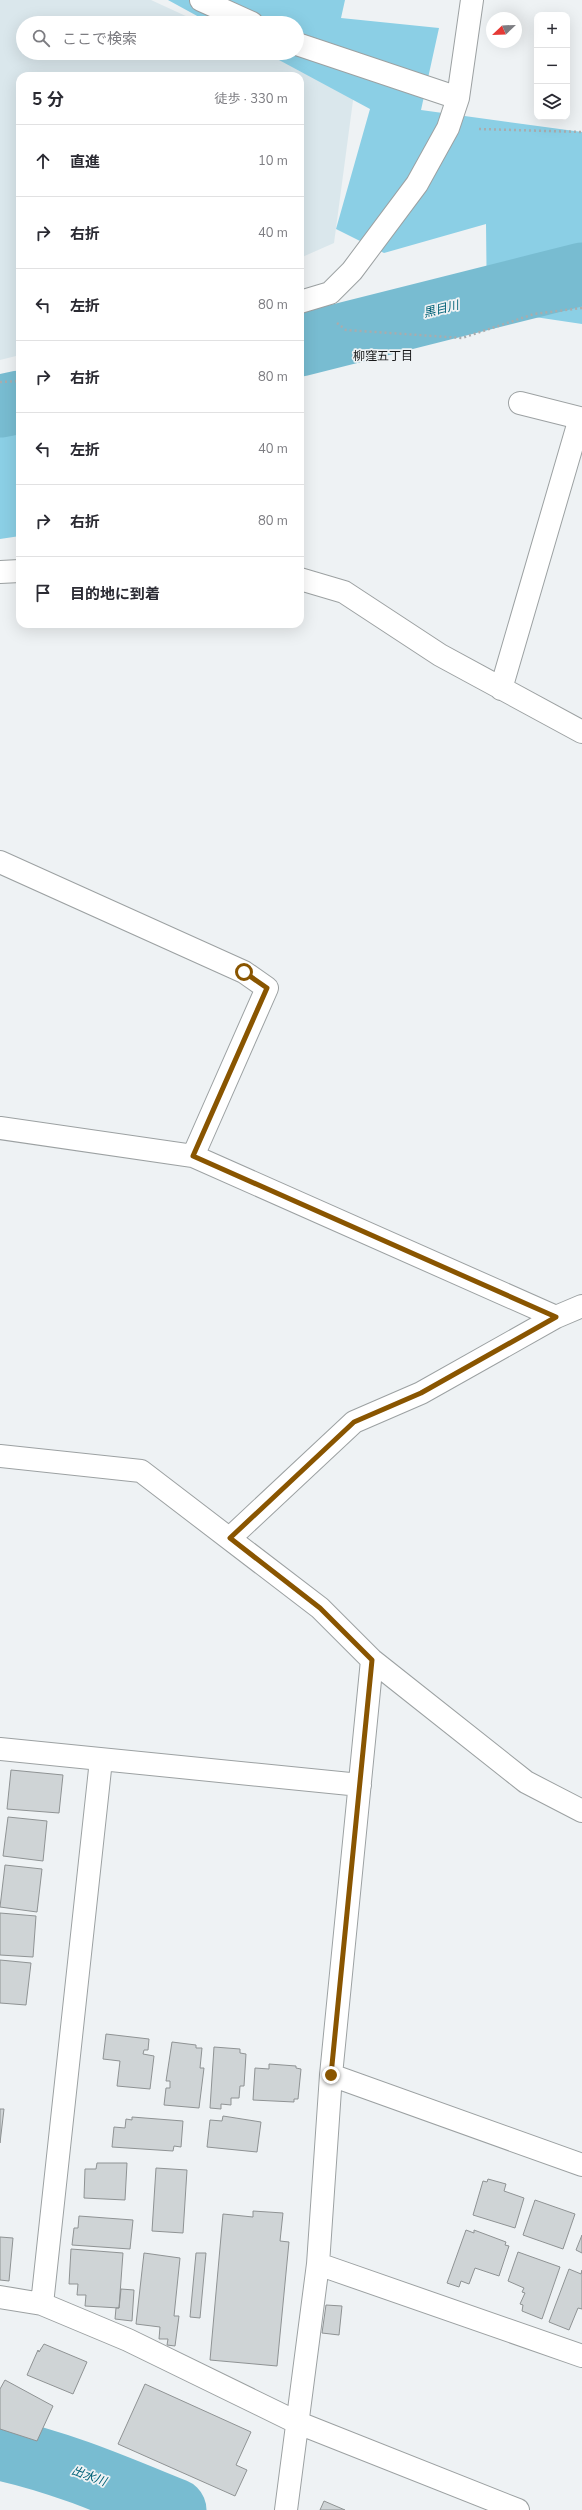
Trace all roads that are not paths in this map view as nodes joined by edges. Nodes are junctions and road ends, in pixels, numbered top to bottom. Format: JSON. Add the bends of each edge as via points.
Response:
{"nodes":[{"id":1,"x":202,"y":0,"type":"edge"},
{"id":2,"x":472,"y":0,"type":"edge"},
{"id":3,"x":237,"y":16,"type":"edge"},
{"id":4,"x":304,"y":46,"type":"edge"},
{"id":5,"x":458,"y":98,"type":"junction"},
{"id":6,"x":304,"y":301,"type":"edge"},
{"id":7,"x":520,"y":403,"type":"dead end"},
{"id":8,"x":581,"y":419,"type":"edge"},
{"id":9,"x":16,"y":571,"type":"edge"},
{"id":10,"x":0,"y":572,"type":"edge"},
{"id":11,"x":304,"y":580,"type":"edge"},
{"id":12,"x":501,"y":689,"type":"junction"},
{"id":13,"x":582,"y":732,"type":"edge"},
{"id":14,"x":0,"y":862,"type":"edge"},
{"id":15,"x":0,"y":1128,"type":"edge"},
{"id":16,"x":193,"y":1156,"type":"junction"},
{"id":17,"x":582,"y":1306,"type":"edge"},
{"id":18,"x":556,"y":1317,"type":"junction"},
{"id":19,"x":0,"y":1456,"type":"edge"},
{"id":20,"x":230,"y":1538,"type":"junction"},
{"id":21,"x":372,"y":1660,"type":"junction"},
{"id":22,"x":0,"y":1749,"type":"edge"},
{"id":23,"x":101,"y":1760,"type":"junction"},
{"id":24,"x":360,"y":1784,"type":"junction"},
{"id":25,"x":582,"y":1811,"type":"edge"},
{"id":26,"x":331,"y":2075,"type":"junction"},
{"id":27,"x":582,"y":2165,"type":"edge"},
{"id":28,"x":318,"y":2264,"type":"junction"},
{"id":29,"x":0,"y":2298,"type":"edge"},
{"id":30,"x":42,"y":2304,"type":"junction"},
{"id":31,"x":582,"y":2356,"type":"edge"},
{"id":32,"x":296,"y":2422,"type":"junction"},
{"id":33,"x":286,"y":2510,"type":"edge"},
{"id":34,"x":518,"y":2510,"type":"edge"}],
"edges":[{"from":1,"to":3,"type":"street"},
{"from":2,"to":5,"type":"street"},
{"from":4,"to":5,"type":"street"},
{"from":5,"to":6,"type":"street","via":[[448,128],[417,184],[352,271],[330,293]]},
{"from":7,"to":8,"type":"street"},
{"from":8,"to":12,"type":"street"},
{"from":9,"to":10,"type":"street"},
{"from":11,"to":12,"type":"street","via":[[344,592],[440,655]]},
{"from":12,"to":13,"type":"street"},
{"from":14,"to":16,"type":"street","via":[[244,972],[267,988]]},
{"from":15,"to":16,"type":"street"},
{"from":16,"to":18,"type":"street"},
{"from":17,"to":18,"type":"street"},
{"from":18,"to":20,"type":"street","via":[[421,1393],[354,1422]]},
{"from":19,"to":20,"type":"street","via":[[141,1471]]},
{"from":20,"to":21,"type":"street","via":[[320,1608]]},
{"from":21,"to":24,"type":"street"},
{"from":21,"to":25,"type":"street","via":[[526,1782]]},
{"from":22,"to":23,"type":"street"},
{"from":23,"to":24,"type":"street"},
{"from":23,"to":30,"type":"street"},
{"from":24,"to":26,"type":"street"},
{"from":26,"to":27,"type":"street"},
{"from":26,"to":28,"type":"street"},
{"from":28,"to":31,"type":"street"},
{"from":28,"to":32,"type":"street"},
{"from":29,"to":30,"type":"street"},
{"from":30,"to":32,"type":"street","via":[[128,2340]]},
{"from":32,"to":33,"type":"street"},
{"from":32,"to":34,"type":"street"}]}
